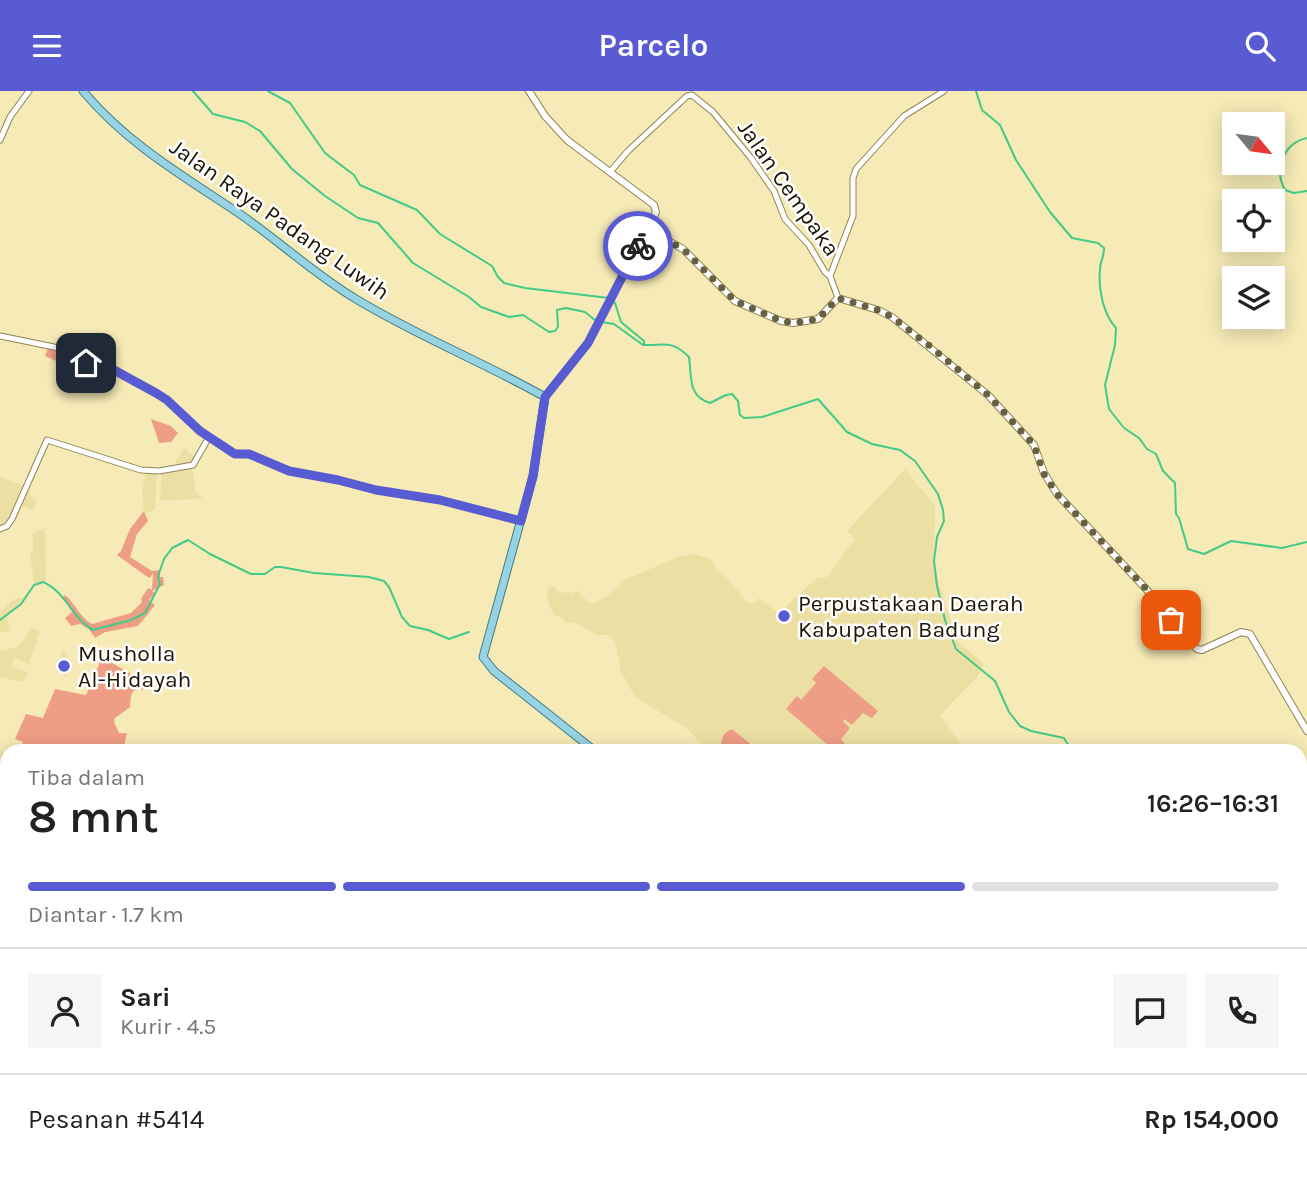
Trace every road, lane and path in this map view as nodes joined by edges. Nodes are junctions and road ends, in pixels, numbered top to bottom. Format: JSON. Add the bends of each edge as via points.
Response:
{"nodes":[{"id":1,"x":29,"y":91,"type":"edge"},
{"id":2,"x":83,"y":91,"type":"edge"},
{"id":3,"x":528,"y":91,"type":"edge"},
{"id":4,"x":944,"y":91,"type":"edge"},
{"id":5,"x":0,"y":140,"type":"edge"},
{"id":6,"x":610,"y":172,"type":"junction"},
{"id":7,"x":648,"y":230,"type":"junction"},
{"id":8,"x":830,"y":276,"type":"junction"},
{"id":9,"x":838,"y":298,"type":"junction"},
{"id":10,"x":0,"y":337,"type":"edge"},
{"id":11,"x":545,"y":397,"type":"junction"},
{"id":12,"x":209,"y":437,"type":"junction"},
{"id":13,"x":521,"y":521,"type":"junction"},
{"id":14,"x":0,"y":529,"type":"edge"},
{"id":15,"x":1307,"y":731,"type":"edge"},
{"id":16,"x":586,"y":744,"type":"edge"}],
"edges":[{"from":1,"to":5,"type":"street"},
{"from":2,"to":11,"type":"main road","name":"Jalan Raya Padang Luwih","via":[[118,128],[340,289]]},
{"from":3,"to":6,"type":"main road","via":[[567,140]]},
{"from":4,"to":8,"type":"street","via":[[904,116],[858,165],[853,178],[853,216]]},
{"from":6,"to":7,"type":"main road","via":[[655,206]]},
{"from":6,"to":8,"type":"street","name":"Jalan Cempaka","via":[[691,95],[707,106],[739,144],[774,191],[785,219]]},
{"from":7,"to":9,"type":"main road","via":[[683,249],[735,301],[781,321],[818,319]]},
{"from":7,"to":11,"type":"street","via":[[580,354]]},
{"from":8,"to":9,"type":"street","name":"Jalan Cempaka"},
{"from":9,"to":15,"type":"main road","via":[[878,310],[902,324],[1009,416],[1038,452],[1044,474],[1057,494],[1197,649],[1241,632],[1250,634]]},
{"from":10,"to":12,"type":"street","via":[[54,347],[89,365],[118,371],[164,398]]},
{"from":11,"to":13,"type":"main road"},
{"from":12,"to":13,"type":"street","via":[[232,453],[249,454],[289,471]]},
{"from":12,"to":14,"type":"street","via":[[193,465],[154,472],[47,440],[12,520]]},
{"from":13,"to":16,"type":"main road","via":[[483,653],[485,661]]}]}
